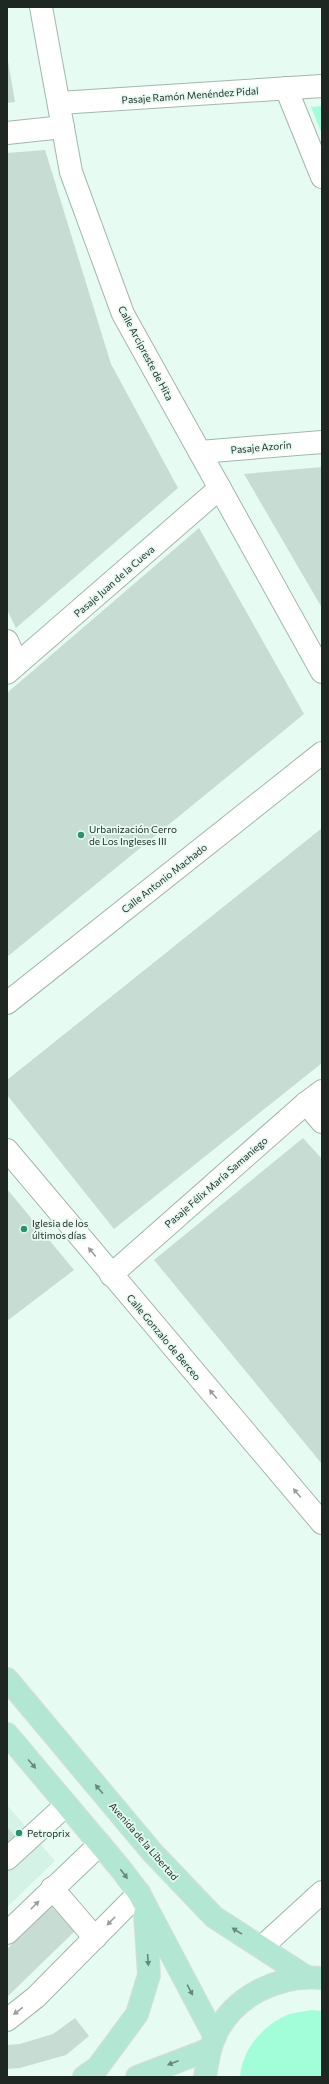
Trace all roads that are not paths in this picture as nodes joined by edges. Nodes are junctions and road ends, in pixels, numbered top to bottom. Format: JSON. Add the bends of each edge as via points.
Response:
{"nodes":[{"id":1,"x":41,"y":7,"type":"edge"},
{"id":2,"x":322,"y":86,"type":"edge"},
{"id":3,"x":286,"y":88,"type":"junction"},
{"id":4,"x":58,"y":103,"type":"junction"},
{"id":5,"x":63,"y":127,"type":"junction"},
{"id":6,"x":7,"y":133,"type":"edge"},
{"id":7,"x":322,"y":177,"type":"edge"},
{"id":8,"x":322,"y":442,"type":"edge"},
{"id":9,"x":200,"y":452,"type":"junction"},
{"id":10,"x":220,"y":488,"type":"junction"},
{"id":11,"x":7,"y":641,"type":"edge"},
{"id":12,"x":12,"y":669,"type":"edge"},
{"id":13,"x":322,"y":672,"type":"edge"},
{"id":14,"x":322,"y":753,"type":"edge"},
{"id":15,"x":7,"y":1003,"type":"edge"},
{"id":16,"x":314,"y":1097,"type":"edge"},
{"id":17,"x":322,"y":1122,"type":"edge"},
{"id":18,"x":7,"y":1150,"type":"edge"},
{"id":19,"x":111,"y":1274,"type":"junction"},
{"id":20,"x":322,"y":1523,"type":"edge"},
{"id":21,"x":7,"y":1679,"type":"edge"},
{"id":22,"x":7,"y":1734,"type":"edge"},
{"id":23,"x":66,"y":1805,"type":"junction"},
{"id":24,"x":100,"y":1844,"type":"junction"},
{"id":25,"x":7,"y":1859,"type":"edge"},
{"id":26,"x":52,"y":1888,"type":"junction"},
{"id":27,"x":322,"y":1892,"type":"edge"},
{"id":28,"x":142,"y":1900,"type":"junction"},
{"id":29,"x":7,"y":1933,"type":"edge"},
{"id":30,"x":95,"y":1938,"type":"junction"},
{"id":31,"x":262,"y":1947,"type":"junction"},
{"id":32,"x":313,"y":1977,"type":"edge"},
{"id":33,"x":7,"y":2020,"type":"edge"},
{"id":34,"x":212,"y":2043,"type":"junction"},
{"id":35,"x":84,"y":2077,"type":"edge"},
{"id":36,"x":137,"y":2077,"type":"edge"},
{"id":37,"x":205,"y":2077,"type":"edge"}],
"edges":[{"from":1,"to":4,"type":"street","name":"Calle Arcipreste de Hita"},
{"from":2,"to":3,"type":"street","name":"Pasaje Ramón Menéndez Pidal"},
{"from":3,"to":4,"type":"street","name":"Pasaje Ramón Menéndez Pidal"},
{"from":3,"to":7,"type":"street"},
{"from":4,"to":5,"type":"street","name":"Calle Arcipreste de Hita"},
{"from":5,"to":6,"type":"street"},
{"from":5,"to":9,"type":"street","name":"Calle Arcipreste de Hita","via":[[71,172],[123,314]]},
{"from":8,"to":9,"type":"street","name":"Pasaje Azorín"},
{"from":9,"to":10,"type":"street","name":"Calle Arcipreste de Hita"},
{"from":10,"to":12,"type":"street","name":"Pasaje Juan de la Cueva"},
{"from":10,"to":13,"type":"street","name":"Calle Arcipreste de Hita"},
{"from":11,"to":12,"type":"street"},
{"from":14,"to":15,"type":"street","name":"Calle Antonio Machado"},
{"from":16,"to":17,"type":"street"},
{"from":16,"to":19,"type":"street","name":"Pasaje Félix María Samaniego"},
{"from":19,"to":18,"type":"street","name":"Calle Gonzalo de Berceo","one_way":true},
{"from":20,"to":19,"type":"street","name":"Calle Gonzalo de Berceo","one_way":true},
{"from":31,"to":21,"type":"main road","name":"Avenida de la Libertad","one_way":true,"via":[[214,1917],[152,1852]]},
{"from":22,"to":23,"type":"main road","one_way":true},
{"from":23,"to":24,"type":"main road"},
{"from":23,"to":25,"type":"street"},
{"from":24,"to":26,"type":"street"},
{"from":24,"to":28,"type":"main road","one_way":true},
{"from":29,"to":26,"type":"street","one_way":true},
{"from":26,"to":30,"type":"street"},
{"from":27,"to":31,"type":"street"},
{"from":28,"to":30,"type":"street","one_way":true},
{"from":28,"to":34,"type":"main road","one_way":true},
{"from":28,"to":35,"type":"main road","one_way":true,"via":[[149,1976],[137,2014],[98,2067]]},
{"from":30,"to":33,"type":"street","one_way":true,"via":[[36,1997]]},
{"from":31,"to":32,"type":"main road","name":"Avenida de la Libertad"},
{"from":32,"to":34,"type":"main road","via":[[274,1982],[246,1998],[224,2020]]},
{"from":34,"to":36,"type":"main road","one_way":true},
{"from":34,"to":37,"type":"main road"}]}
